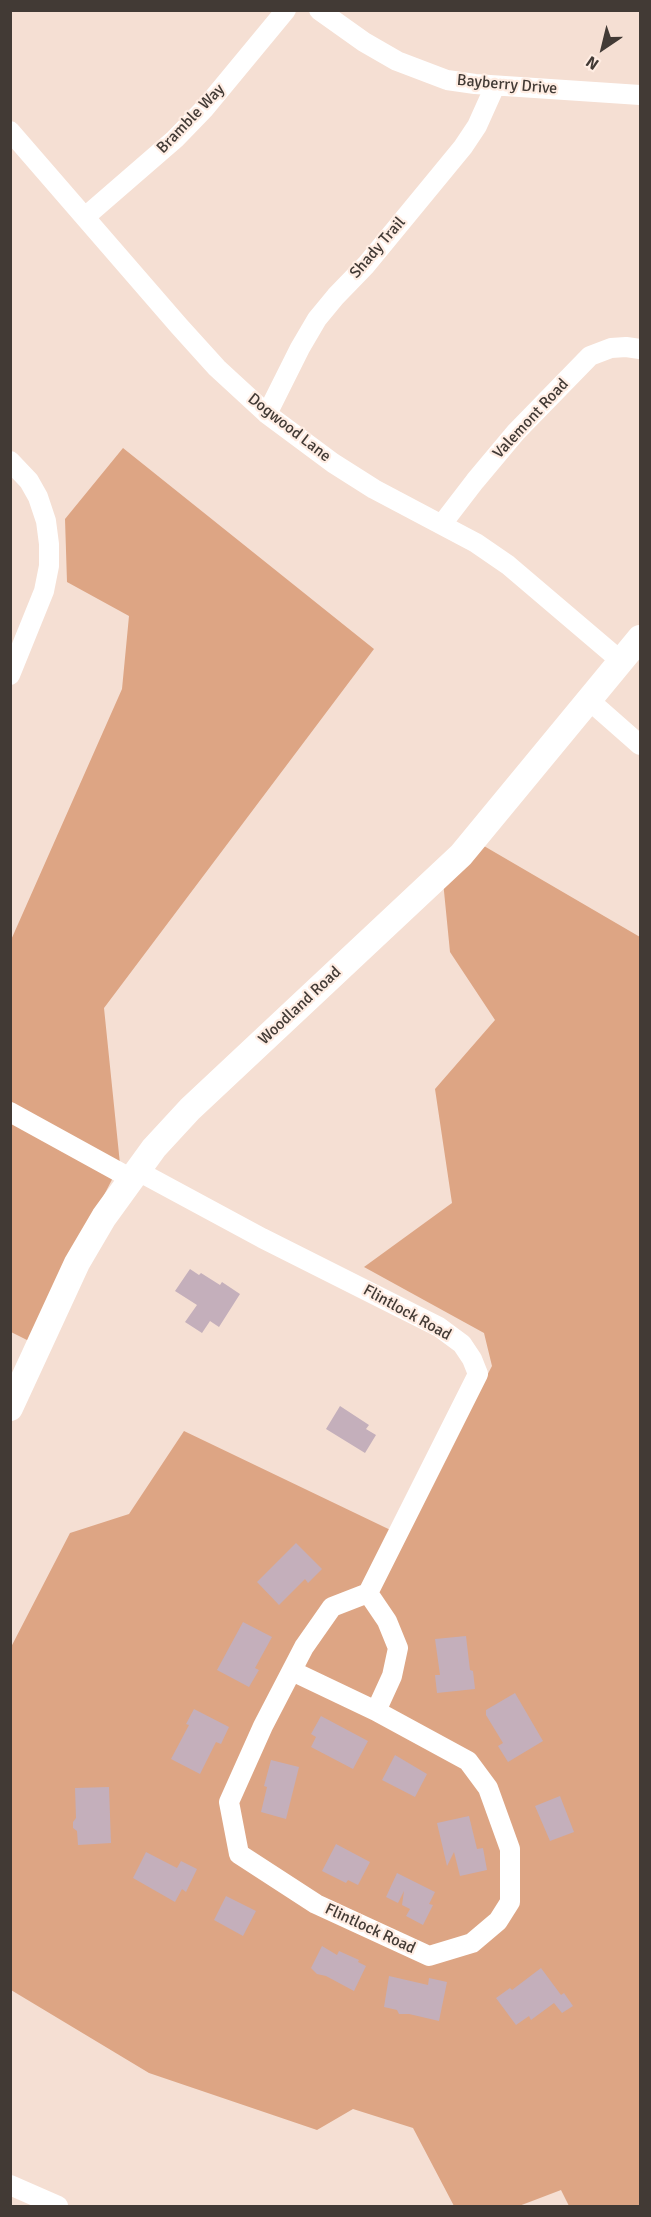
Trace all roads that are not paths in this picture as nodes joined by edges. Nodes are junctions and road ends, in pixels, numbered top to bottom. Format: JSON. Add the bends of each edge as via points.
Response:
{"nodes":[{"id":1,"x":286,"y":10,"type":"edge"},
{"id":2,"x":319,"y":10,"type":"edge"},
{"id":3,"x":495,"y":86,"type":"junction"},
{"id":4,"x":640,"y":95,"type":"edge"},
{"id":5,"x":13,"y":140,"type":"edge"},
{"id":6,"x":85,"y":217,"type":"junction"},
{"id":7,"x":640,"y":349,"type":"edge"},
{"id":8,"x":267,"y":414,"type":"junction"},
{"id":9,"x":10,"y":461,"type":"edge"},
{"id":10,"x":442,"y":524,"type":"junction"},
{"id":11,"x":640,"y":638,"type":"edge"},
{"id":12,"x":622,"y":662,"type":"junction"},
{"id":13,"x":10,"y":675,"type":"edge"},
{"id":14,"x":590,"y":700,"type":"junction"},
{"id":15,"x":640,"y":745,"type":"edge"},
{"id":16,"x":10,"y":1112,"type":"edge"},
{"id":17,"x":133,"y":1174,"type":"junction"},
{"id":18,"x":10,"y":1408,"type":"edge"},
{"id":19,"x":368,"y":1593,"type":"junction"},
{"id":20,"x":292,"y":1671,"type":"junction"},
{"id":21,"x":376,"y":1712,"type":"junction"},
{"id":22,"x":10,"y":2185,"type":"edge"},
{"id":23,"x":58,"y":2206,"type":"edge"}],
"edges":[{"from":1,"to":6,"type":"street","name":"Bramble Way","via":[[175,139]]},
{"from":2,"to":3,"type":"street","name":"Bayberry Drive","via":[[397,61],[447,80]]},
{"from":3,"to":4,"type":"street","name":"Bayberry Drive"},
{"from":3,"to":8,"type":"street","name":"Shady Trail","via":[[463,147],[366,266],[317,319]]},
{"from":5,"to":6,"type":"street","name":"Dogwood Lane"},
{"from":6,"to":8,"type":"street","name":"Dogwood Lane","via":[[217,368]]},
{"from":7,"to":10,"type":"street","name":"Valemont Road","via":[[611,348],[590,356],[516,432]]},
{"from":8,"to":10,"type":"street","name":"Dogwood Lane","via":[[333,464]]},
{"from":9,"to":13,"type":"street","via":[[38,497],[50,544],[44,591]]},
{"from":10,"to":12,"type":"street","name":"Dogwood Lane","via":[[508,565]]},
{"from":11,"to":12,"type":"street","name":"Woodland Road"},
{"from":12,"to":14,"type":"street","name":"Woodland Road"},
{"from":14,"to":15,"type":"street"},
{"from":14,"to":17,"type":"street","name":"Woodland Road","via":[[460,855],[190,1109]]},
{"from":16,"to":17,"type":"street","name":"Flintlock Road"},
{"from":17,"to":18,"type":"street","name":"Woodland Road","via":[[77,1263]]},
{"from":17,"to":19,"type":"street","name":"Flintlock Road","via":[[439,1327],[462,1344],[472,1359],[478,1374]]},
{"from":19,"to":20,"type":"street","name":"Flintlock Road","via":[[332,1607]]},
{"from":19,"to":21,"type":"street","via":[[387,1621],[398,1648],[392,1676]]},
{"from":20,"to":21,"type":"street","name":"Flintlock Road"},
{"from":20,"to":21,"type":"street","name":"Flintlock Road","via":[[262,1726],[229,1802],[239,1854],[316,1904],[429,1956],[453,1950],[472,1942],[498,1921],[510,1902],[510,1849],[488,1788],[468,1761]]},
{"from":22,"to":23,"type":"street"}]}
